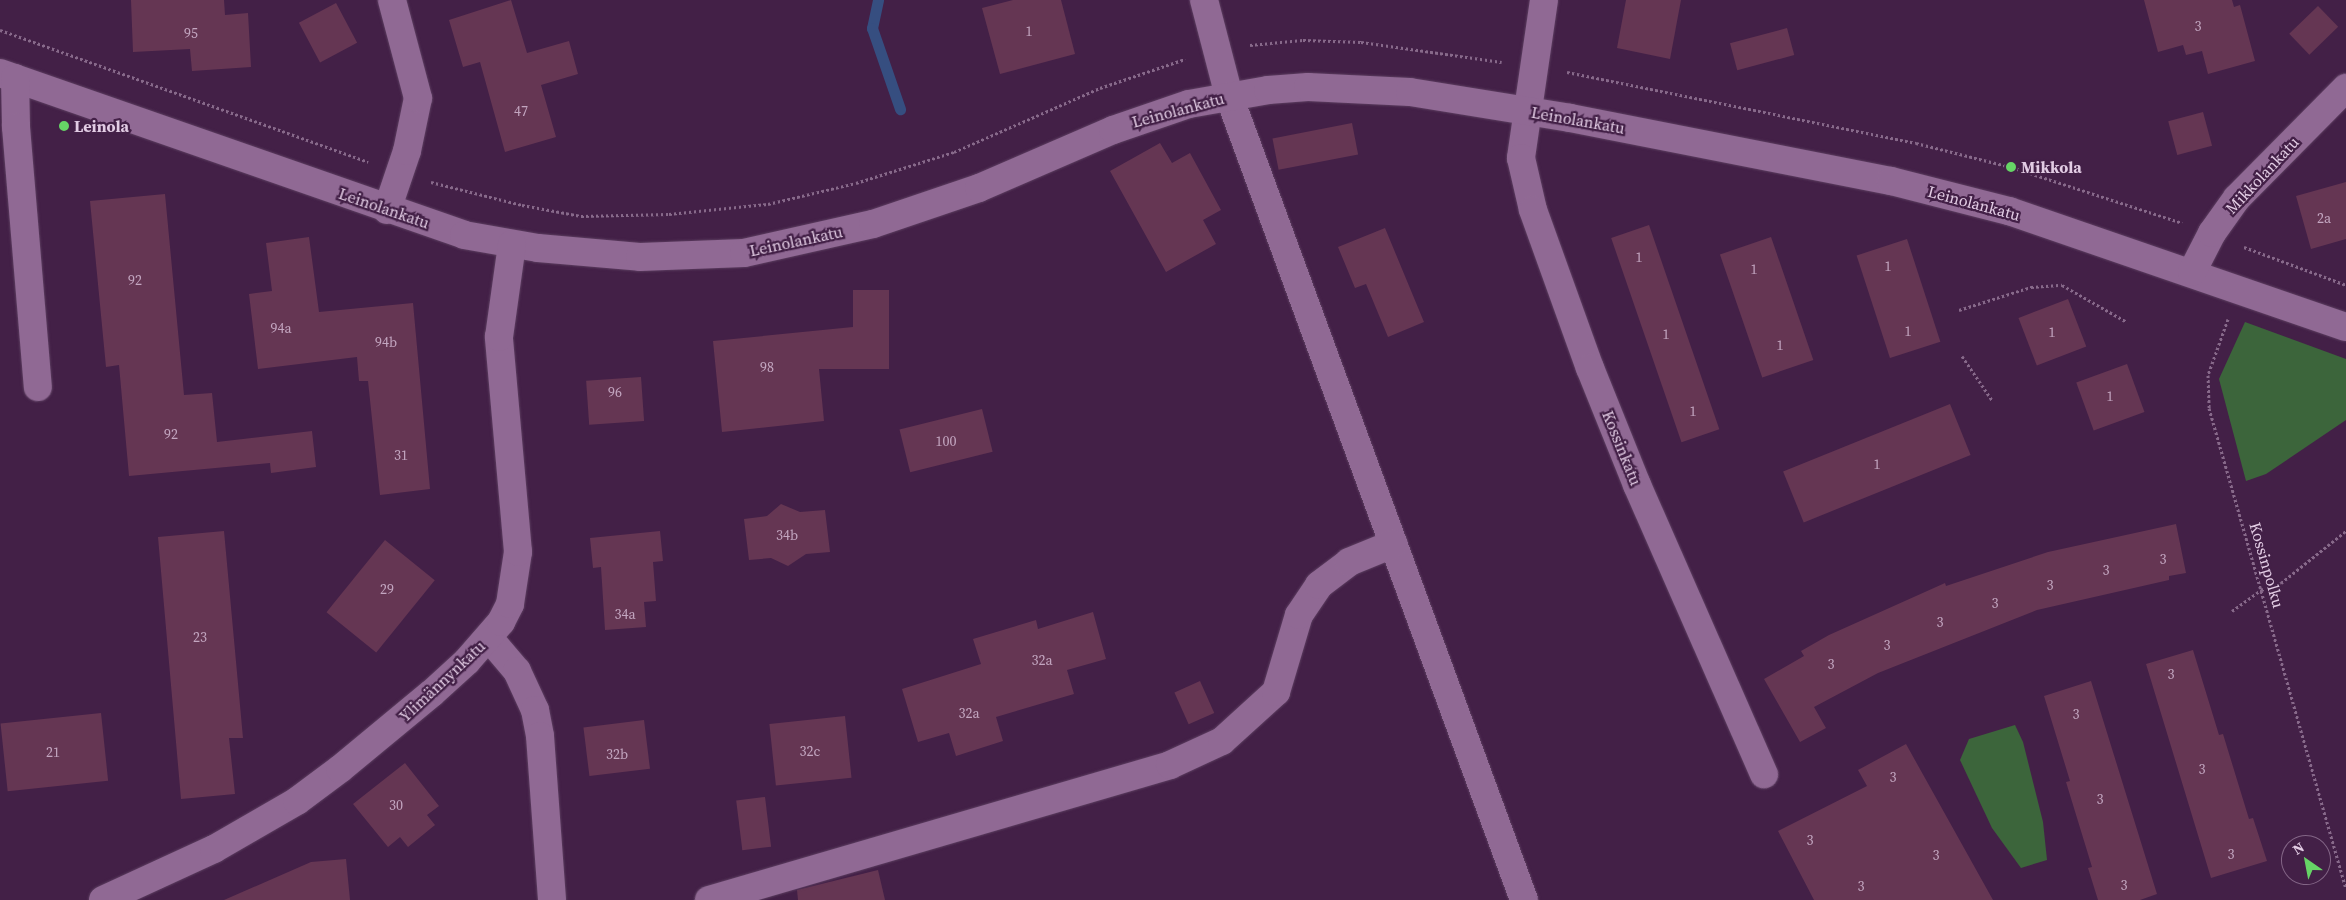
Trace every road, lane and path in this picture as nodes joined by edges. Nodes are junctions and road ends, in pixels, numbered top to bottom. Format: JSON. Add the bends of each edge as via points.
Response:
{"nodes":[{"id":1,"x":392,"y":0,"type":"edge"},
{"id":2,"x":1204,"y":0,"type":"edge"},
{"id":3,"x":1544,"y":0,"type":"edge"},
{"id":4,"x":8,"y":75,"type":"edge"},
{"id":5,"x":2346,"y":88,"type":"edge"},
{"id":6,"x":1229,"y":96,"type":"junction"},
{"id":7,"x":1526,"y":111,"type":"junction"},
{"id":8,"x":386,"y":210,"type":"junction"},
{"id":9,"x":512,"y":244,"type":"junction"},
{"id":10,"x":2257,"y":252,"type":"dead end"},
{"id":11,"x":2192,"y":272,"type":"junction"},
{"id":12,"x":2241,"y":289,"type":"junction"},
{"id":13,"x":1959,"y":310,"type":"dead end"},
{"id":14,"x":2125,"y":321,"type":"dead end"},
{"id":15,"x":2346,"y":327,"type":"edge"},
{"id":16,"x":1962,"y":356,"type":"dead end"},
{"id":17,"x":38,"y":387,"type":"dead end"},
{"id":18,"x":1992,"y":400,"type":"dead end"},
{"id":19,"x":2346,"y":531,"type":"edge"},
{"id":20,"x":1393,"y":544,"type":"junction"},
{"id":21,"x":2261,"y":590,"type":"junction"},
{"id":22,"x":2232,"y":611,"type":"dead end"},
{"id":23,"x":489,"y":638,"type":"junction"},
{"id":24,"x":1764,"y":774,"type":"dead end"},
{"id":25,"x":2346,"y":888,"type":"edge"},
{"id":26,"x":103,"y":900,"type":"edge"},
{"id":27,"x":552,"y":900,"type":"edge"},
{"id":28,"x":709,"y":900,"type":"edge"},
{"id":29,"x":1524,"y":900,"type":"edge"}],
"edges":[{"from":1,"to":8,"type":"street","via":[[418,98],[408,151]]},
{"from":2,"to":6,"type":"street"},
{"from":3,"to":7,"type":"street","name":"Kossinkatu"},
{"from":4,"to":8,"type":"street","name":"Leinolankatu"},
{"from":4,"to":17,"type":"street","via":[[16,127]]},
{"from":5,"to":11,"type":"street","name":"Mikkolankatu","via":[[2237,198],[2212,232]]},
{"from":6,"to":7,"type":"street","name":"Leinolankatu","via":[[1268,90],[1357,88]]},
{"from":6,"to":9,"type":"street","name":"Leinolankatu","via":[[1154,114],[979,188],[881,222],[824,237],[744,253],[640,257]]},
{"from":6,"to":20,"type":"street"},
{"from":7,"to":11,"type":"street","name":"Leinolankatu","via":[[1758,152],[1891,181],[2009,211]]},
{"from":7,"to":24,"type":"street","name":"Kossinkatu","via":[[1521,158],[1534,210],[1561,287],[1637,485]]},
{"from":8,"to":9,"type":"street","name":"Leinolankatu","via":[[464,235]]},
{"from":9,"to":23,"type":"street","name":"Ylimännynkatu","via":[[499,337],[518,552],[510,604]]},
{"from":10,"to":12,"type":"path","name":"Kossinpolku"},
{"from":11,"to":12,"type":"street","name":"Leinolankatu"},
{"from":12,"to":15,"type":"street","name":"Leinolankatu"},
{"from":12,"to":21,"type":"path","name":"Kossinpolku","via":[[2208,375],[2209,408]]},
{"from":13,"to":14,"type":"path","via":[[2031,287],[2062,285]]},
{"from":16,"to":18,"type":"path"},
{"from":19,"to":21,"type":"path","via":[[2281,583]]},
{"from":20,"to":28,"type":"street","via":[[1349,562],[1320,585],[1299,615],[1276,692],[1222,741],[1170,764]]},
{"from":20,"to":29,"type":"street"},
{"from":21,"to":22,"type":"path"},
{"from":21,"to":25,"type":"path","name":"Kossinpolku"},
{"from":23,"to":26,"type":"street","name":"Ylimännynkatu","via":[[382,736],[297,801],[214,849]]},
{"from":23,"to":27,"type":"street","via":[[516,671],[535,710],[540,736]]}]}
